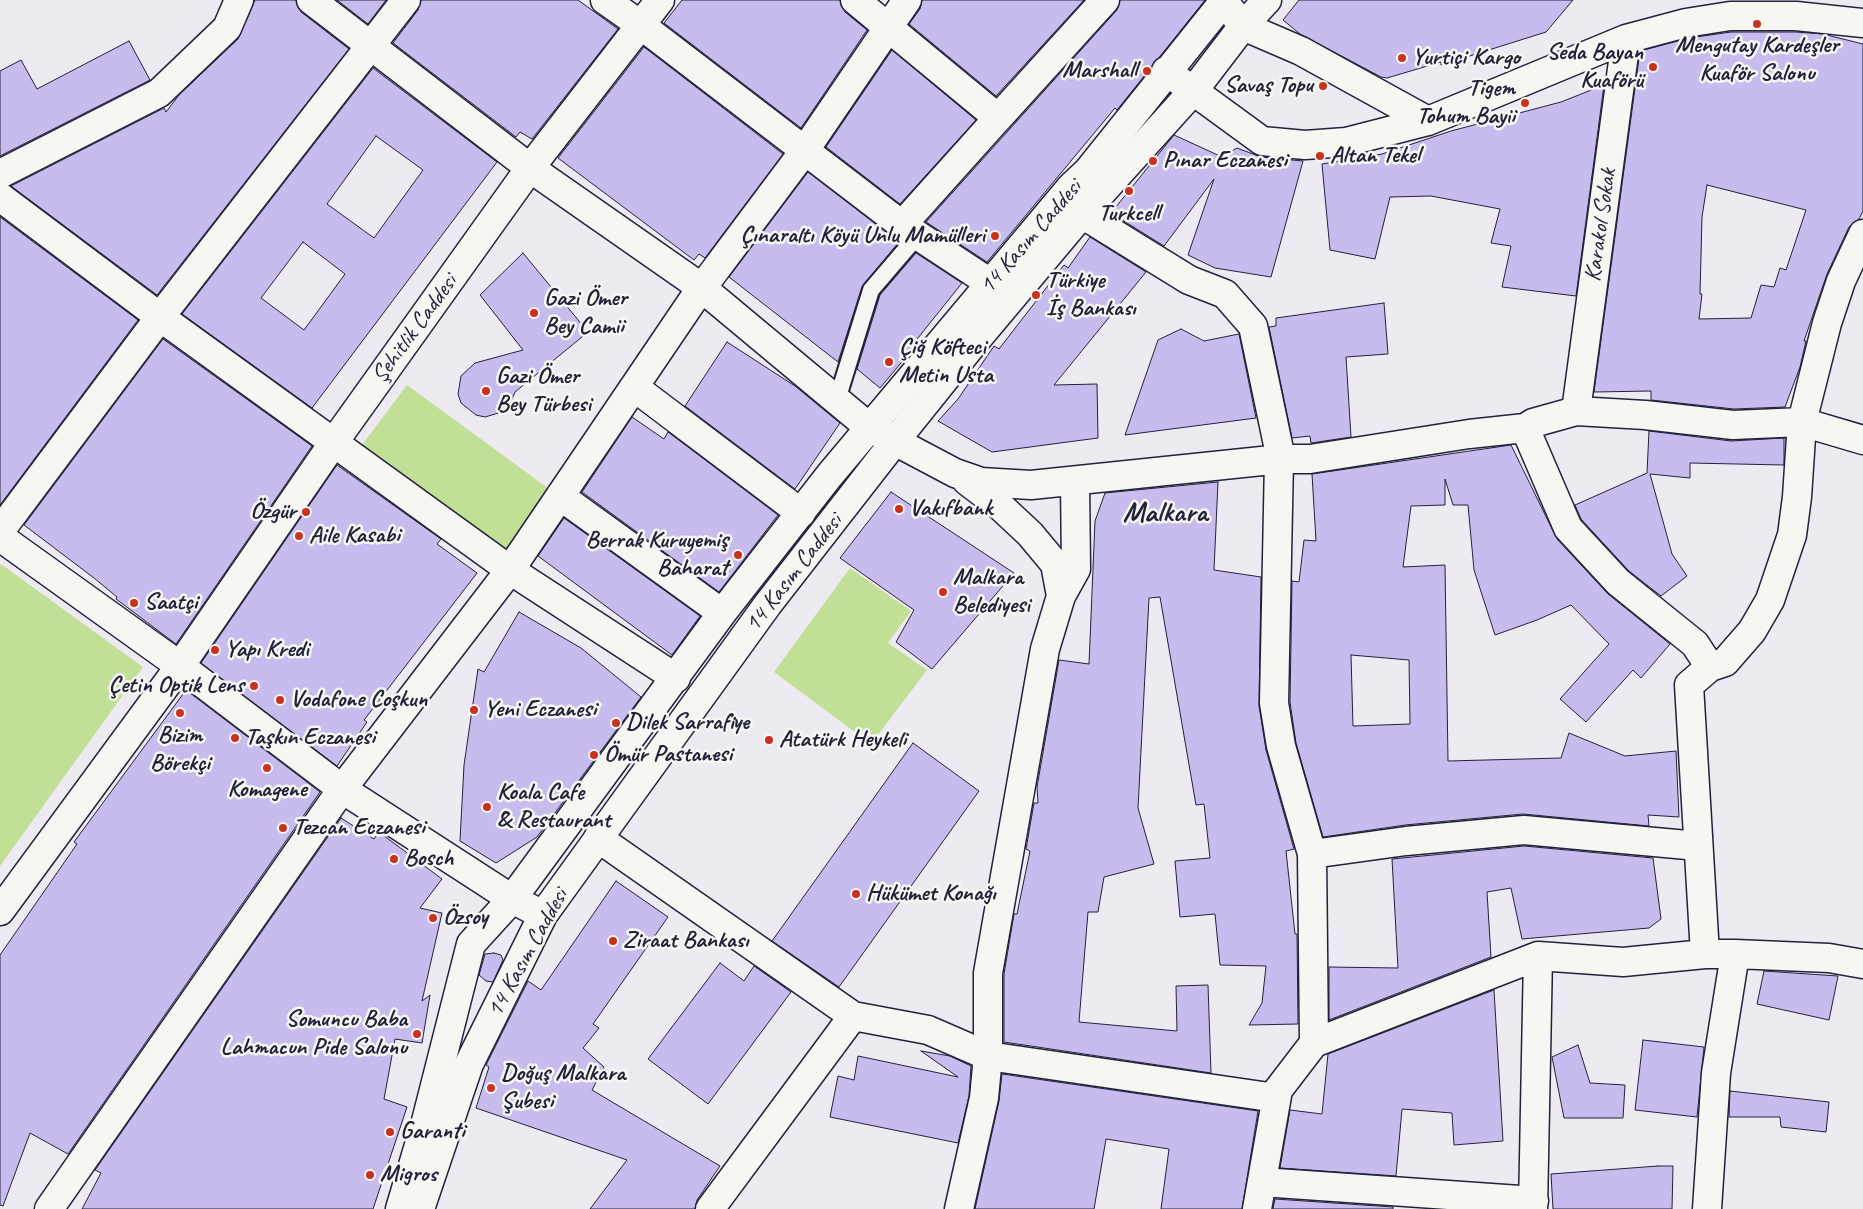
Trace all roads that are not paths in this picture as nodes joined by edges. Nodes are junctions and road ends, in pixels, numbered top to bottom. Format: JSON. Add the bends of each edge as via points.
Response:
{"nodes":[{"id":1,"x":239,"y":0,"type":"edge"},
{"id":2,"x":311,"y":0,"type":"edge"},
{"id":3,"x":406,"y":0,"type":"edge"},
{"id":4,"x":605,"y":0,"type":"edge"},
{"id":5,"x":660,"y":0,"type":"edge"},
{"id":6,"x":855,"y":0,"type":"edge"},
{"id":7,"x":907,"y":0,"type":"edge"},
{"id":8,"x":1105,"y":0,"type":"edge"},
{"id":9,"x":1224,"y":0,"type":"edge"},
{"id":10,"x":1267,"y":0,"type":"edge"},
{"id":11,"x":1863,"y":23,"type":"edge"},
{"id":12,"x":642,"y":26,"type":"junction"},
{"id":13,"x":1243,"y":26,"type":"junction"},
{"id":14,"x":888,"y":27,"type":"junction"},
{"id":15,"x":1626,"y":39,"type":"junction"},
{"id":16,"x":371,"y":45,"type":"junction"},
{"id":17,"x":1166,"y":71,"type":"junction"},
{"id":18,"x":1194,"y":90,"type":"junction"},
{"id":19,"x":998,"y":118,"type":"junction"},
{"id":20,"x":1428,"y":121,"type":"junction"},
{"id":21,"x":805,"y":150,"type":"junction"},
{"id":22,"x":530,"y":168,"type":"junction"},
{"id":23,"x":0,"y":174,"type":"edge"},
{"id":24,"x":0,"y":197,"type":"edge"},
{"id":25,"x":1082,"y":214,"type":"junction"},
{"id":26,"x":910,"y":230,"type":"junction"},
{"id":27,"x":1863,"y":234,"type":"edge"},
{"id":28,"x":990,"y":283,"type":"junction"},
{"id":29,"x":702,"y":288,"type":"junction"},
{"id":30,"x":160,"y":317,"type":"junction"},
{"id":31,"x":634,"y":386,"type":"junction"},
{"id":32,"x":837,"y":400,"type":"junction"},
{"id":33,"x":1576,"y":411,"type":"junction"},
{"id":34,"x":1802,"y":422,"type":"junction"},
{"id":35,"x":870,"y":428,"type":"junction"},
{"id":36,"x":1525,"y":428,"type":"junction"},
{"id":37,"x":1863,"y":440,"type":"edge"},
{"id":38,"x":895,"y":441,"type":"junction"},
{"id":39,"x":334,"y":442,"type":"junction"},
{"id":40,"x":1280,"y":459,"type":"junction"},
{"id":41,"x":955,"y":473,"type":"junction"},
{"id":42,"x":1075,"y":482,"type":"junction"},
{"id":43,"x":560,"y":496,"type":"junction"},
{"id":44,"x":801,"y":512,"type":"junction"},
{"id":45,"x":0,"y":531,"type":"edge"},
{"id":46,"x":0,"y":537,"type":"edge"},
{"id":47,"x":510,"y":570,"type":"junction"},
{"id":48,"x":1062,"y":596,"type":"junction"},
{"id":49,"x":722,"y":613,"type":"junction"},
{"id":50,"x":180,"y":666,"type":"junction"},
{"id":51,"x":1710,"y":667,"type":"junction"},
{"id":52,"x":676,"y":678,"type":"junction"},
{"id":53,"x":342,"y":789,"type":"junction"},
{"id":54,"x":598,"y":838,"type":"junction"},
{"id":55,"x":1698,"y":846,"type":"junction"},
{"id":56,"x":1312,"y":854,"type":"junction"},
{"id":57,"x":512,"y":899,"type":"junction"},
{"id":58,"x":0,"y":911,"type":"edge"},
{"id":59,"x":543,"y":915,"type":"junction"},
{"id":60,"x":1705,"y":954,"type":"junction"},
{"id":61,"x":1735,"y":954,"type":"junction"},
{"id":62,"x":1538,"y":956,"type":"junction"},
{"id":63,"x":1863,"y":964,"type":"edge"},
{"id":64,"x":853,"y":1016,"type":"junction"},
{"id":65,"x":1314,"y":1043,"type":"junction"},
{"id":66,"x":988,"y":1056,"type":"junction"},
{"id":67,"x":1276,"y":1098,"type":"junction"},
{"id":68,"x":1262,"y":1182,"type":"junction"},
{"id":69,"x":1534,"y":1205,"type":"edge"},
{"id":70,"x":49,"y":1209,"type":"edge"},
{"id":71,"x":400,"y":1209,"type":"edge"},
{"id":72,"x":420,"y":1209,"type":"edge"},
{"id":73,"x":710,"y":1209,"type":"edge"},
{"id":74,"x":959,"y":1209,"type":"edge"},
{"id":75,"x":1257,"y":1209,"type":"edge"},
{"id":76,"x":1707,"y":1209,"type":"edge"}],
"edges":[{"from":1,"to":23,"type":"street","via":[[227,28],[159,93]]},
{"from":2,"to":16,"type":"street"},
{"from":3,"to":16,"type":"street"},
{"from":4,"to":12,"type":"street"},
{"from":5,"to":12,"type":"street","name":"Şehitlik Caddesi"},
{"from":6,"to":14,"type":"street"},
{"from":7,"to":14,"type":"street"},
{"from":8,"to":19,"type":"street"},
{"from":9,"to":13,"type":"street"},
{"from":9,"to":17,"type":"street","name":"14 Kasım Caddesi"},
{"from":10,"to":13,"type":"street","name":"14 Kasım Caddesi"},
{"from":11,"to":15,"type":"street","via":[[1796,16],[1730,16],[1686,23]]},
{"from":12,"to":21,"type":"street"},
{"from":12,"to":22,"type":"street","name":"Şehitlik Caddesi"},
{"from":13,"to":18,"type":"street","name":"14 Kasım Caddesi"},
{"from":13,"to":20,"type":"street","via":[[1301,51]]},
{"from":14,"to":19,"type":"street"},
{"from":14,"to":21,"type":"street"},
{"from":15,"to":20,"type":"street"},
{"from":15,"to":33,"type":"street","name":"Karakol Sokak"},
{"from":16,"to":22,"type":"street"},
{"from":16,"to":30,"type":"street"},
{"from":17,"to":18,"type":"street"},
{"from":17,"to":28,"type":"street","name":"14 Kasım Caddesi","via":[[1088,171]]},
{"from":18,"to":20,"type":"street","via":[[1262,141],[1305,146],[1346,142]]},
{"from":18,"to":25,"type":"street","name":"14 Kasım Caddesi"},
{"from":19,"to":26,"type":"street"},
{"from":21,"to":26,"type":"street"},
{"from":21,"to":29,"type":"street"},
{"from":22,"to":29,"type":"street"},
{"from":22,"to":39,"type":"street","name":"Şehitlik Caddesi"},
{"from":24,"to":30,"type":"street"},
{"from":25,"to":38,"type":"street","name":"14 Kasım Caddesi"},
{"from":25,"to":40,"type":"street","via":[[1189,280],[1225,294],[1253,326]]},
{"from":26,"to":28,"type":"street"},
{"from":26,"to":32,"type":"lane","via":[[871,290]]},
{"from":27,"to":34,"type":"street","via":[[1841,281]]},
{"from":28,"to":35,"type":"street","name":"14 Kasım Caddesi"},
{"from":29,"to":31,"type":"street"},
{"from":29,"to":32,"type":"street"},
{"from":30,"to":39,"type":"street"},
{"from":30,"to":45,"type":"street"},
{"from":31,"to":43,"type":"street"},
{"from":31,"to":44,"type":"street"},
{"from":32,"to":35,"type":"street"},
{"from":33,"to":34,"type":"street","via":[[1733,425]]},
{"from":33,"to":36,"type":"street"},
{"from":34,"to":37,"type":"street"},
{"from":34,"to":51,"type":"street","via":[[1798,497],[1792,535],[1781,571],[1770,600],[1752,631],[1725,662]]},
{"from":35,"to":38,"type":"street"},
{"from":35,"to":44,"type":"street","name":"14 Kasım Caddesi"},
{"from":36,"to":40,"type":"street","via":[[1310,459]]},
{"from":36,"to":51,"type":"street","via":[[1568,528],[1618,582],[1695,644]]},
{"from":38,"to":41,"type":"street"},
{"from":38,"to":54,"type":"street","name":"14 Kasım Caddesi","via":[[768,604]]},
{"from":39,"to":47,"type":"street"},
{"from":39,"to":50,"type":"street","name":"Şehitlik Caddesi"},
{"from":40,"to":42,"type":"street"},
{"from":40,"to":56,"type":"street","via":[[1274,704],[1281,746]]},
{"from":41,"to":42,"type":"street","via":[[998,484]]},
{"from":41,"to":48,"type":"street","via":[[1000,506],[1030,534],[1055,564]]},
{"from":42,"to":48,"type":"street","via":[[1076,569]]},
{"from":43,"to":47,"type":"street"},
{"from":43,"to":49,"type":"street"},
{"from":44,"to":49,"type":"street","name":"14 Kasım Caddesi"},
{"from":46,"to":50,"type":"street"},
{"from":47,"to":52,"type":"street"},
{"from":47,"to":53,"type":"street"},
{"from":48,"to":66,"type":"street","via":[[1045,649],[988,973]]},
{"from":49,"to":52,"type":"street","name":"14 Kasım Caddesi"},
{"from":50,"to":53,"type":"street"},
{"from":50,"to":58,"type":"street","name":"Şehitlik Caddesi"},
{"from":51,"to":55,"type":"street","via":[[1689,685]]},
{"from":52,"to":57,"type":"street","name":"14 Kasım Caddesi"},
{"from":53,"to":57,"type":"street"},
{"from":53,"to":70,"type":"street"},
{"from":54,"to":59,"type":"street","name":"14 Kasım Caddesi"},
{"from":54,"to":64,"type":"street"},
{"from":55,"to":56,"type":"street","via":[[1524,830],[1406,840]]},
{"from":55,"to":60,"type":"street"},
{"from":56,"to":65,"type":"street"},
{"from":57,"to":59,"type":"street"},
{"from":57,"to":71,"type":"street","name":"14 Kasım Caddesi","via":[[471,944]]},
{"from":59,"to":72,"type":"street","name":"14 Kasım Caddesi","via":[[469,1064]]},
{"from":60,"to":61,"type":"street"},
{"from":60,"to":62,"type":"street","via":[[1623,962]]},
{"from":61,"to":63,"type":"street","via":[[1829,958]]},
{"from":61,"to":76,"type":"street","via":[[1716,1073]]},
{"from":62,"to":65,"type":"street"},
{"from":62,"to":69,"type":"street"},
{"from":64,"to":66,"type":"street","via":[[928,1030]]},
{"from":64,"to":73,"type":"street"},
{"from":65,"to":67,"type":"street","via":[[1278,1090]]},
{"from":66,"to":67,"type":"street"},
{"from":66,"to":74,"type":"street","via":[[984,1098]]},
{"from":67,"to":68,"type":"street"},
{"from":68,"to":69,"type":"street"},
{"from":68,"to":75,"type":"street"}]}
